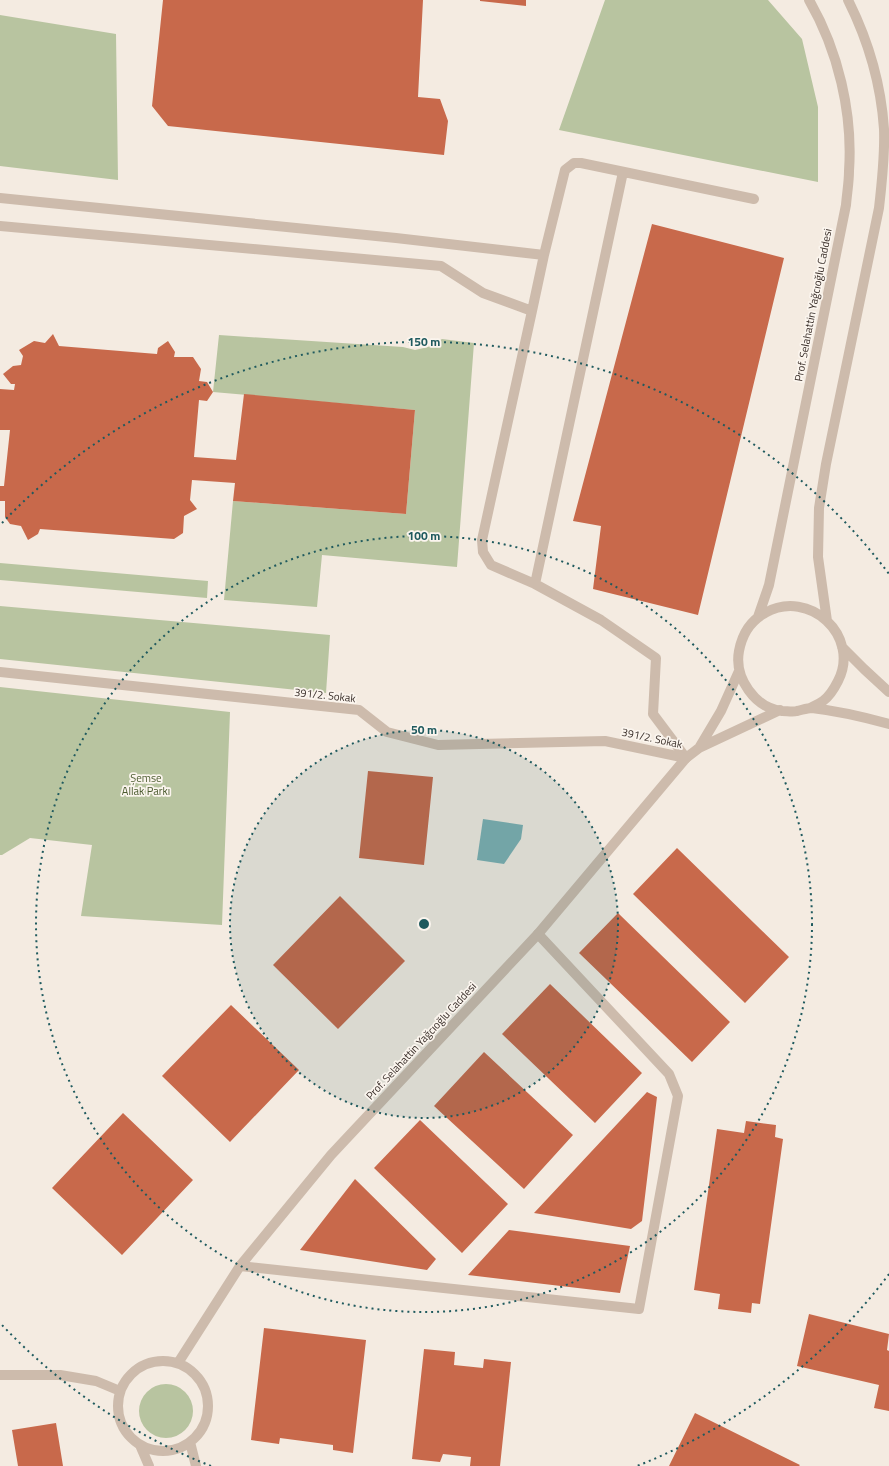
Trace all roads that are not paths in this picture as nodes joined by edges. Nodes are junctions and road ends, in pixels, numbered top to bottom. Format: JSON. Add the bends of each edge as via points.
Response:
{"nodes":[{"id":1,"x":809,"y":0,"type":"edge"},
{"id":2,"x":848,"y":0,"type":"edge"},
{"id":3,"x":623,"y":172,"type":"junction"},
{"id":4,"x":0,"y":198,"type":"edge"},
{"id":5,"x":754,"y":199,"type":"dead end"},
{"id":6,"x":0,"y":226,"type":"edge"},
{"id":7,"x":544,"y":255,"type":"junction"},
{"id":8,"x":532,"y":311,"type":"junction"},
{"id":9,"x":535,"y":584,"type":"junction"},
{"id":10,"x":758,"y":617,"type":"junction"},
{"id":11,"x":827,"y":621,"type":"junction"},
{"id":12,"x":842,"y":647,"type":"junction"},
{"id":13,"x":739,"y":671,"type":"junction"},
{"id":14,"x":0,"y":672,"type":"edge"},
{"id":15,"x":889,"y":692,"type":"edge"},
{"id":16,"x":810,"y":708,"type":"junction"},
{"id":17,"x":780,"y":710,"type":"junction"},
{"id":18,"x":889,"y":724,"type":"edge"},
{"id":19,"x":699,"y":748,"type":"junction"},
{"id":20,"x":686,"y":758,"type":"junction"},
{"id":21,"x":538,"y":934,"type":"junction"},
{"id":22,"x":240,"y":1266,"type":"junction"},
{"id":23,"x":178,"y":1364,"type":"junction"},
{"id":24,"x":0,"y":1375,"type":"edge"},
{"id":25,"x":120,"y":1391,"type":"junction"},
{"id":26,"x":190,"y":1442,"type":"junction"},
{"id":27,"x":140,"y":1446,"type":"junction"},
{"id":28,"x":149,"y":1466,"type":"edge"},
{"id":29,"x":196,"y":1466,"type":"edge"}],
"edges":[{"from":1,"to":10,"type":"street","name":"Prof. Selahattin Yağcıoğlu Caddesi","via":[[837,66],[846,107],[849,170],[846,205],[769,585]]},
{"from":2,"to":11,"type":"street","via":[[871,56],[879,90],[884,129],[883,173],[819,508],[818,557]]},
{"from":3,"to":5,"type":"street"},
{"from":3,"to":7,"type":"street","via":[[574,162],[565,170]]},
{"from":3,"to":9,"type":"street"},
{"from":4,"to":7,"type":"street"},
{"from":6,"to":8,"type":"street","via":[[441,266],[483,293]]},
{"from":7,"to":8,"type":"street"},
{"from":8,"to":9,"type":"street","via":[[482,540],[483,552],[491,565]]},
{"from":9,"to":20,"type":"street","via":[[601,620],[656,658],[653,714]]},
{"from":10,"to":11,"type":"street","via":[[771,609],[786,606],[808,609]]},
{"from":10,"to":13,"type":"street","via":[[741,641]]},
{"from":11,"to":12,"type":"street","via":[[836,632]]},
{"from":12,"to":15,"type":"street"},
{"from":12,"to":16,"type":"street","via":[[843,662],[834,690],[823,701]]},
{"from":13,"to":17,"type":"street","via":[[754,697]]},
{"from":13,"to":19,"type":"street","name":"Prof. Selahattin Yağcıoğlu Caddesi","via":[[721,711]]},
{"from":14,"to":20,"type":"street","name":"391/2. Sokak","via":[[358,710],[387,732],[438,745],[605,741]]},
{"from":16,"to":17,"type":"street"},
{"from":16,"to":18,"type":"street"},
{"from":17,"to":19,"type":"street","name":"Prof. Selahattin Yağcıoğlu Caddesi"},
{"from":19,"to":20,"type":"street","name":"Prof. Selahattin Yağcıoğlu Caddesi"},
{"from":20,"to":21,"type":"street","name":"Prof. Selahattin Yağcıoğlu Caddesi"},
{"from":21,"to":22,"type":"street","name":"Prof. Selahattin Yağcıoğlu Caddesi","via":[[331,1155]]},
{"from":21,"to":22,"type":"street","via":[[669,1074],[678,1096],[639,1310]]},
{"from":22,"to":23,"type":"street","name":"Prof. Selahattin Yağcıoğlu Caddesi"},
{"from":23,"to":25,"type":"street","via":[[163,1361],[137,1369],[126,1379]]},
{"from":23,"to":26,"type":"street","via":[[190,1370],[200,1380],[206,1392],[208,1406],[205,1420]]},
{"from":24,"to":25,"type":"street","via":[[60,1375],[96,1382]]},
{"from":25,"to":27,"type":"street","via":[[117,1407],[120,1422],[128,1436]]},
{"from":26,"to":27,"type":"street","via":[[165,1451]]},
{"from":26,"to":29,"type":"street"},
{"from":27,"to":28,"type":"street"}]}
